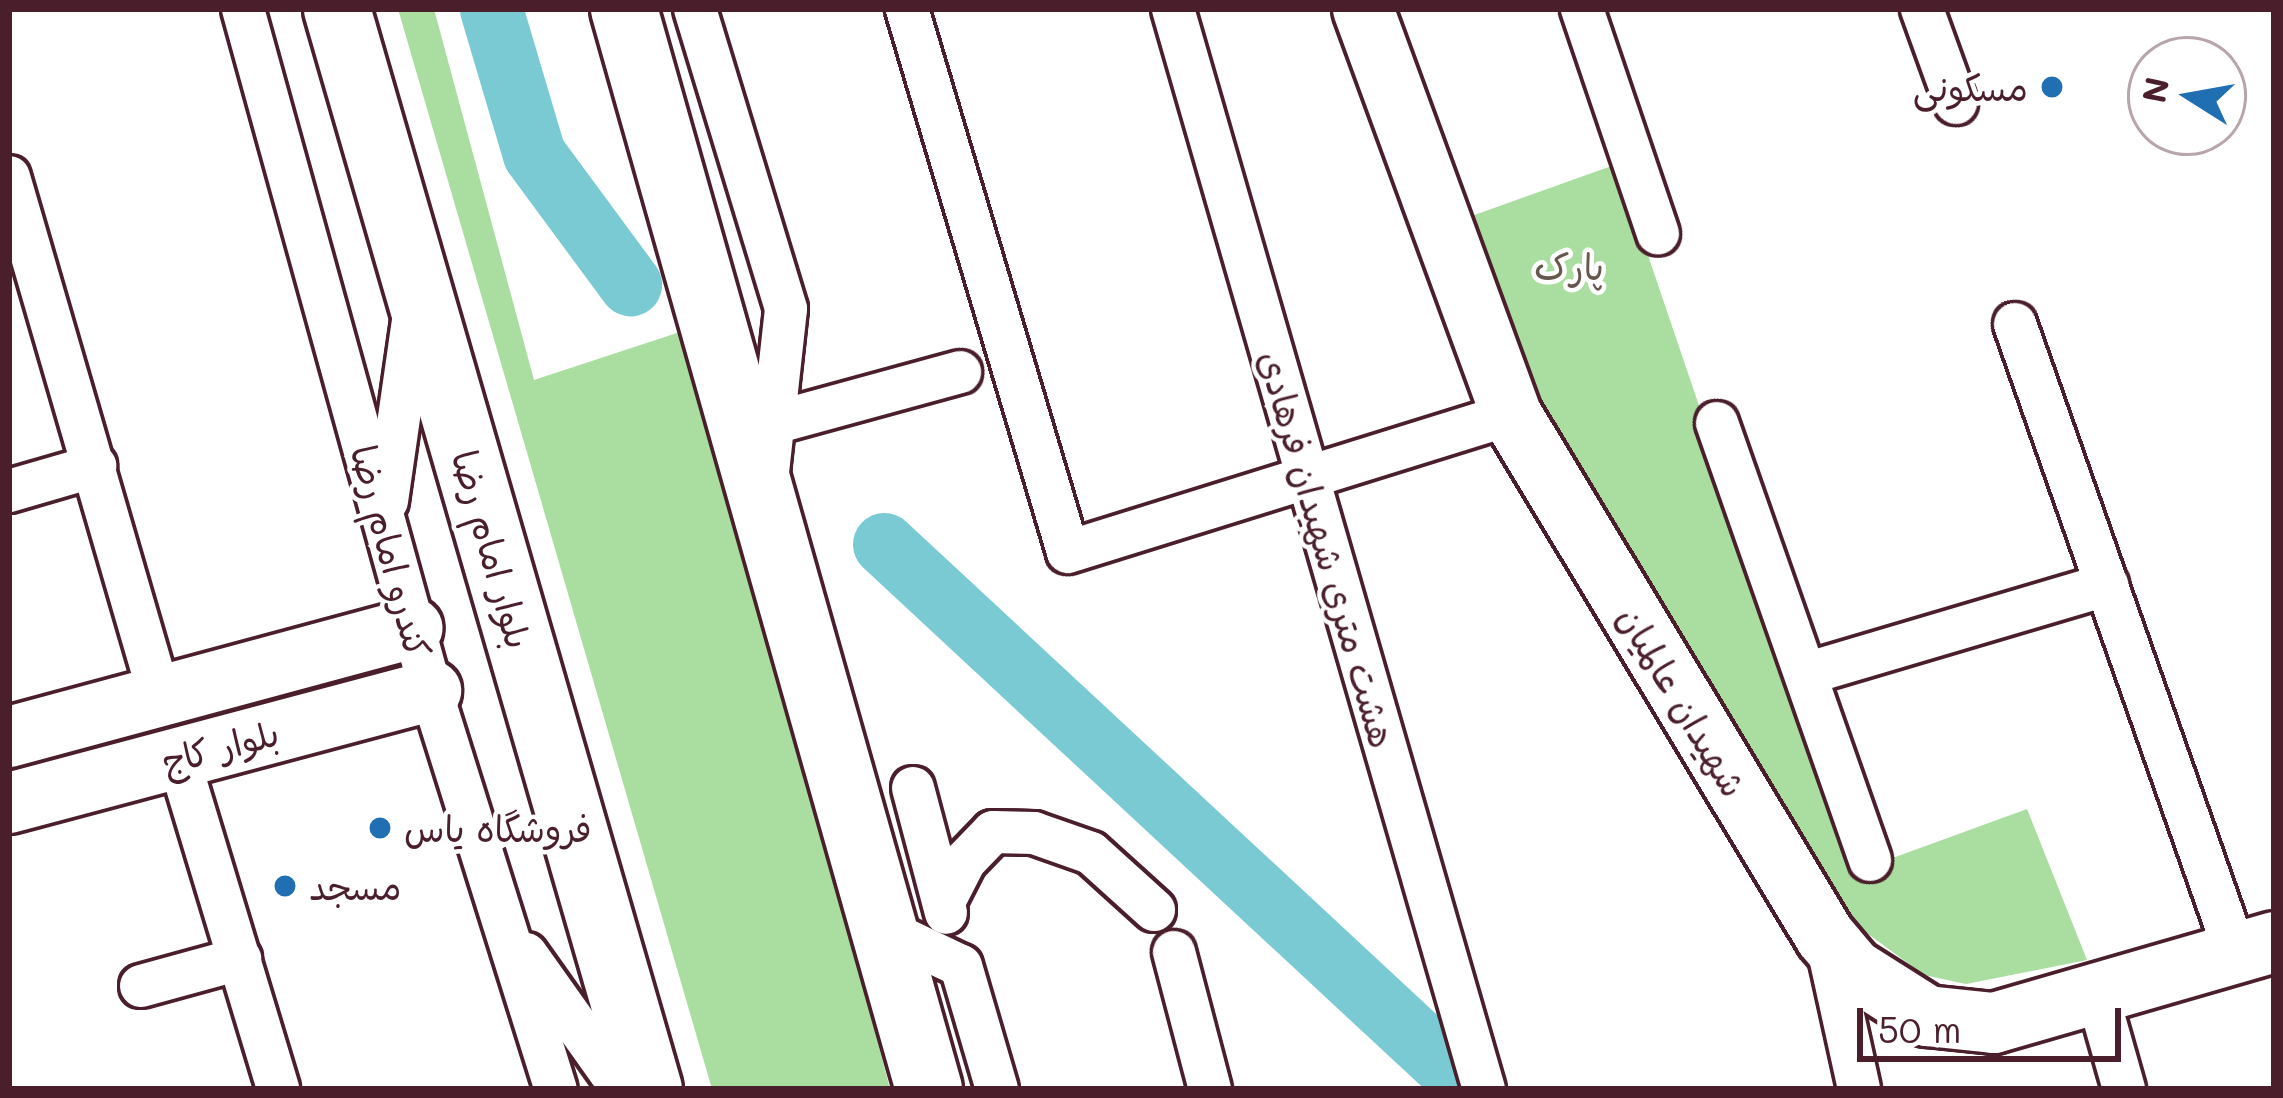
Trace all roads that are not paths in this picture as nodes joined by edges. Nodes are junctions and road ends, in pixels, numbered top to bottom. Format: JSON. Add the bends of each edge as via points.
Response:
{"nodes":[{"id":1,"x":243,"y":9,"type":"edge"},
{"id":2,"x":337,"y":9,"type":"edge"},
{"id":3,"x":624,"y":9,"type":"edge"},
{"id":4,"x":695,"y":9,"type":"edge"},
{"id":5,"x":907,"y":9,"type":"edge"},
{"id":6,"x":1173,"y":9,"type":"edge"},
{"id":7,"x":1363,"y":9,"type":"edge"},
{"id":8,"x":1582,"y":9,"type":"edge"},
{"id":9,"x":1922,"y":9,"type":"edge"},
{"id":10,"x":1955,"y":104,"type":"dead end"},
{"id":11,"x":9,"y":176,"type":"edge"},
{"id":12,"x":1658,"y":232,"type":"dead end"},
{"id":13,"x":418,"y":289,"type":"junction"},
{"id":14,"x":26,"y":295,"type":"edge"},
{"id":15,"x":2015,"y":324,"type":"dead end"},
{"id":16,"x":960,"y":372,"type":"dead end"},
{"id":17,"x":1511,"y":414,"type":"junction"},
{"id":18,"x":774,"y":423,"type":"junction"},
{"id":19,"x":1717,"y":423,"type":"dead end"},
{"id":20,"x":95,"y":466,"type":"junction"},
{"id":21,"x":1308,"y":478,"type":"junction"},
{"id":22,"x":9,"y":491,"type":"edge"},
{"id":23,"x":764,"y":509,"type":"junction"},
{"id":24,"x":384,"y":520,"type":"junction"},
{"id":25,"x":2107,"y":585,"type":"junction"},
{"id":26,"x":387,"y":635,"type":"junction"},
{"id":27,"x":1809,"y":673,"type":"junction"},
{"id":28,"x":431,"y":691,"type":"junction"},
{"id":29,"x":160,"y":697,"type":"junction"},
{"id":30,"x":374,"y":706,"type":"junction"},
{"id":31,"x":9,"y":737,"type":"edge"},
{"id":32,"x":178,"y":757,"type":"junction"},
{"id":33,"x":913,"y":788,"type":"dead end"},
{"id":34,"x":9,"y":803,"type":"edge"},
{"id":35,"x":1870,"y":860,"type":"dead end"},
{"id":36,"x":944,"y":902,"type":"junction"},
{"id":37,"x":1154,"y":910,"type":"dead end"},
{"id":38,"x":504,"y":924,"type":"junction"},
{"id":39,"x":883,"y":929,"type":"junction"},
{"id":40,"x":1825,"y":936,"type":"junction"},
{"id":41,"x":2255,"y":948,"type":"edge"},
{"id":42,"x":1174,"y":952,"type":"dead end"},
{"id":43,"x":240,"y":959,"type":"junction"},
{"id":44,"x":961,"y":966,"type":"junction"},
{"id":45,"x":141,"y":986,"type":"dead end"},
{"id":46,"x":2098,"y":998,"type":"junction"},
{"id":47,"x":278,"y":1089,"type":"edge"},
{"id":48,"x":556,"y":1089,"type":"edge"},
{"id":49,"x":622,"y":1089,"type":"edge"},
{"id":50,"x":650,"y":1089,"type":"edge"},
{"id":51,"x":929,"y":1089,"type":"edge"},
{"id":52,"x":997,"y":1089,"type":"edge"},
{"id":53,"x":1210,"y":1089,"type":"edge"},
{"id":54,"x":1484,"y":1089,"type":"edge"},
{"id":55,"x":1859,"y":1089,"type":"edge"},
{"id":56,"x":2124,"y":1089,"type":"edge"}],
"edges":[{"from":1,"to":24,"type":"street","name":"کندرو امام رضا"},
{"from":2,"to":13,"type":"main road","name":"بلوار امام رضا"},
{"from":3,"to":23,"type":"main road"},
{"from":4,"to":18,"type":"street","via":[[786,309]]},
{"from":5,"to":21,"type":"street","via":[[1068,552]]},
{"from":6,"to":21,"type":"street","name":"هشت متری شهیدان فرهادی"},
{"from":7,"to":17,"type":"street","name":"شهیدان عالمیان"},
{"from":8,"to":12,"type":"street"},
{"from":9,"to":10,"type":"street"},
{"from":11,"to":14,"type":"street"},
{"from":13,"to":24,"type":"street"},
{"from":13,"to":50,"type":"main road","name":"بلوار امام رضا"},
{"from":14,"to":20,"type":"street"},
{"from":15,"to":25,"type":"street"},
{"from":16,"to":18,"type":"street"},
{"from":17,"to":21,"type":"street"},
{"from":17,"to":40,"type":"street","name":"شهیدان عالمیان"},
{"from":18,"to":23,"type":"street"},
{"from":19,"to":27,"type":"street"},
{"from":20,"to":22,"type":"street"},
{"from":20,"to":29,"type":"street"},
{"from":21,"to":54,"type":"street","name":"هشت متری شهیدان فرهادی"},
{"from":23,"to":39,"type":"main road"},
{"from":24,"to":26,"type":"street","name":"کندرو امام رضا"},
{"from":25,"to":27,"type":"street"},
{"from":25,"to":41,"type":"street"},
{"from":26,"to":28,"type":"street","name":"کندرو امام رضا"},
{"from":26,"to":29,"type":"street","name":"بلوار کاج"},
{"from":26,"to":30,"type":"street"},
{"from":27,"to":35,"type":"street"},
{"from":28,"to":30,"type":"street","name":"بلوار کاج"},
{"from":28,"to":38,"type":"street","name":"کندرو امام رضا"},
{"from":29,"to":31,"type":"street","name":"بلوار کاج"},
{"from":30,"to":32,"type":"street","name":"بلوار کاج"},
{"from":32,"to":34,"type":"street","name":"بلوار کاج"},
{"from":32,"to":43,"type":"street"},
{"from":33,"to":36,"type":"street"},
{"from":36,"to":37,"type":"street","via":[[965,861],[993,832],[1034,833],[1090,853]]},
{"from":36,"to":44,"type":"street"},
{"from":38,"to":48,"type":"street","name":"کندرو امام رضا"},
{"from":38,"to":49,"type":"street"},
{"from":39,"to":44,"type":"street"},
{"from":39,"to":51,"type":"main road"},
{"from":40,"to":46,"type":"street","name":"شهیدان عالمیان","via":[[1882,993],[1941,1019],[1994,1023]]},
{"from":40,"to":55,"type":"street"},
{"from":41,"to":46,"type":"street","name":"شهیدان عالمیان"},
{"from":42,"to":53,"type":"street"},
{"from":43,"to":45,"type":"street"},
{"from":43,"to":47,"type":"street"},
{"from":44,"to":52,"type":"street"},
{"from":46,"to":56,"type":"street"}]}
